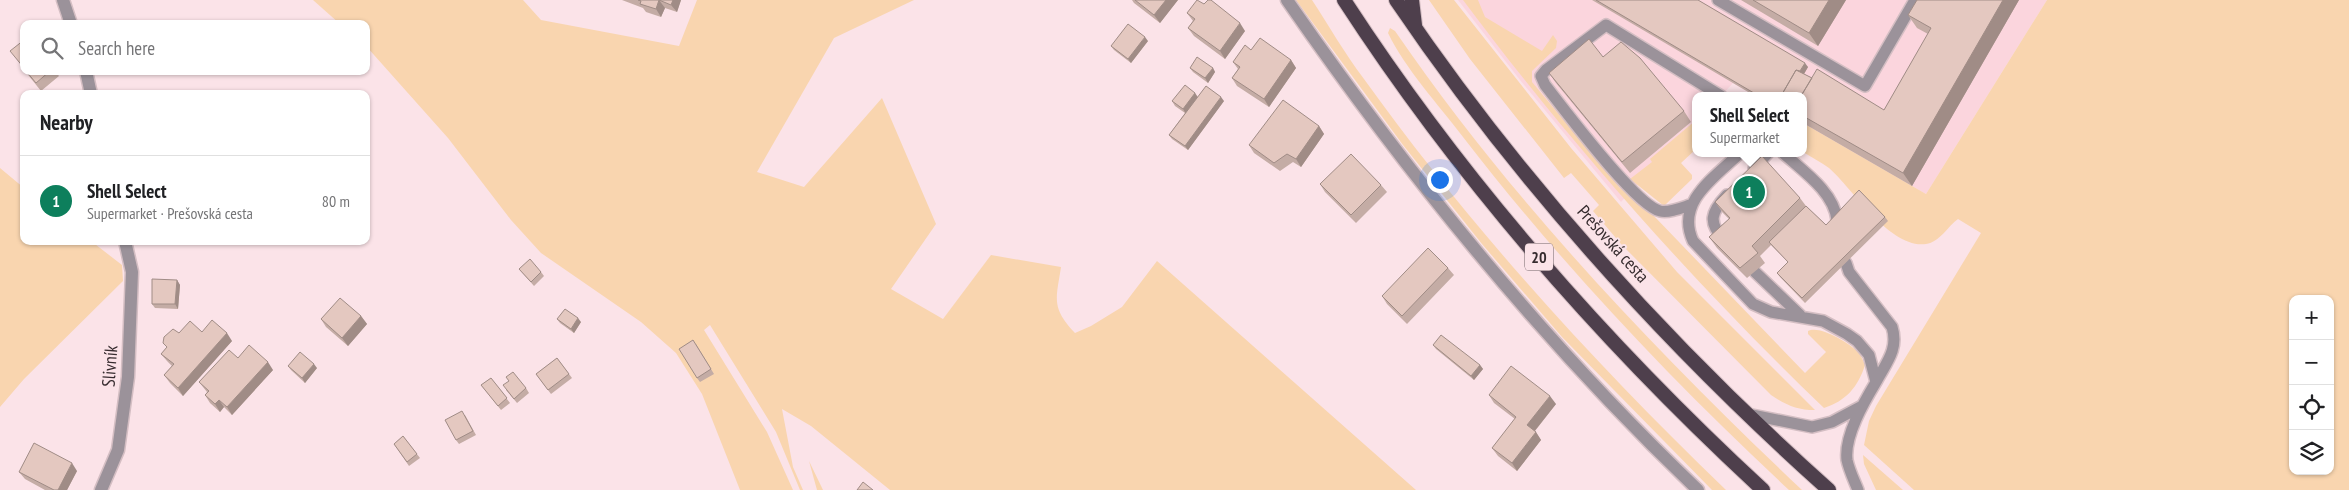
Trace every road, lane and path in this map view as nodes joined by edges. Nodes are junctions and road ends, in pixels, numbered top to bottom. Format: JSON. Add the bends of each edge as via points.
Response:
{"nodes":[{"id":1,"x":63,"y":0,"type":"edge"},
{"id":2,"x":1287,"y":0,"type":"edge"},
{"id":3,"x":1344,"y":0,"type":"edge"},
{"id":4,"x":1396,"y":0,"type":"edge"},
{"id":5,"x":1412,"y":0,"type":"edge"},
{"id":6,"x":1718,"y":0,"type":"edge"},
{"id":7,"x":1915,"y":0,"type":"edge"},
{"id":8,"x":70,"y":20,"type":"edge"},
{"id":9,"x":1415,"y":28,"type":"junction"},
{"id":10,"x":87,"y":75,"type":"edge"},
{"id":11,"x":90,"y":90,"type":"edge"},
{"id":12,"x":1715,"y":92,"type":"edge"},
{"id":13,"x":1736,"y":157,"type":"edge"},
{"id":14,"x":1764,"y":157,"type":"edge"},
{"id":15,"x":1787,"y":157,"type":"edge"},
{"id":16,"x":1690,"y":205,"type":"junction"},
{"id":17,"x":1837,"y":220,"type":"edge"},
{"id":18,"x":1725,"y":240,"type":"edge"},
{"id":19,"x":126,"y":245,"type":"edge"},
{"id":20,"x":1846,"y":263,"type":"edge"},
{"id":21,"x":1755,"y":272,"type":"edge"},
{"id":22,"x":1800,"y":316,"type":"junction"},
{"id":23,"x":1876,"y":382,"type":"junction"},
{"id":24,"x":1862,"y":406,"type":"junction"},
{"id":25,"x":1747,"y":414,"type":"junction"},
{"id":26,"x":101,"y":490,"type":"edge"},
{"id":27,"x":1698,"y":490,"type":"edge"},
{"id":28,"x":1763,"y":490,"type":"edge"},
{"id":29,"x":1828,"y":490,"type":"edge"},
{"id":30,"x":1858,"y":490,"type":"edge"}],
"edges":[{"from":1,"to":8,"type":"street"},
{"from":2,"to":27,"type":"street","via":[[1382,132],[1487,263],[1582,370]]},
{"from":3,"to":28,"type":"highway","number":"20","via":[[1418,107],[1541,260],[1639,368]]},
{"from":4,"to":9,"type":"highway","name":"Prešovská cesta","number":"20"},
{"from":5,"to":9,"type":"highway"},
{"from":6,"to":7,"type":"lane","via":[[1865,86]]},
{"from":9,"to":25,"type":"highway","name":"Prešovská cesta","number":"20","via":[[1490,130],[1557,209],[1661,326]]},
{"from":10,"to":11,"type":"street"},
{"from":12,"to":16,"type":"lane","via":[[1606,25],[1541,76],[1624,182],[1658,210]]},
{"from":13,"to":16,"type":"lane","via":[[1697,194]]},
{"from":14,"to":18,"type":"lane","via":[[1714,210],[1714,226]]},
{"from":15,"to":17,"type":"lane","via":[[1827,194],[1833,202]]},
{"from":16,"to":22,"type":"lane","via":[[1687,219],[1693,241],[1753,304],[1771,312]]},
{"from":19,"to":26,"type":"street","name":"Slivník","via":[[132,272],[128,377],[118,450]]},
{"from":20,"to":23,"type":"lane","via":[[1849,272],[1892,327],[1895,336],[1895,347]]},
{"from":21,"to":22,"type":"lane"},
{"from":22,"to":23,"type":"lane","via":[[1823,321],[1857,341],[1869,355]]},
{"from":23,"to":24,"type":"lane"},
{"from":24,"to":25,"type":"lane","via":[[1832,422],[1812,427]]},
{"from":24,"to":30,"type":"lane","via":[[1850,438],[1847,458]]},
{"from":25,"to":29,"type":"highway","name":"Prešovská cesta","number":"20"}]}
